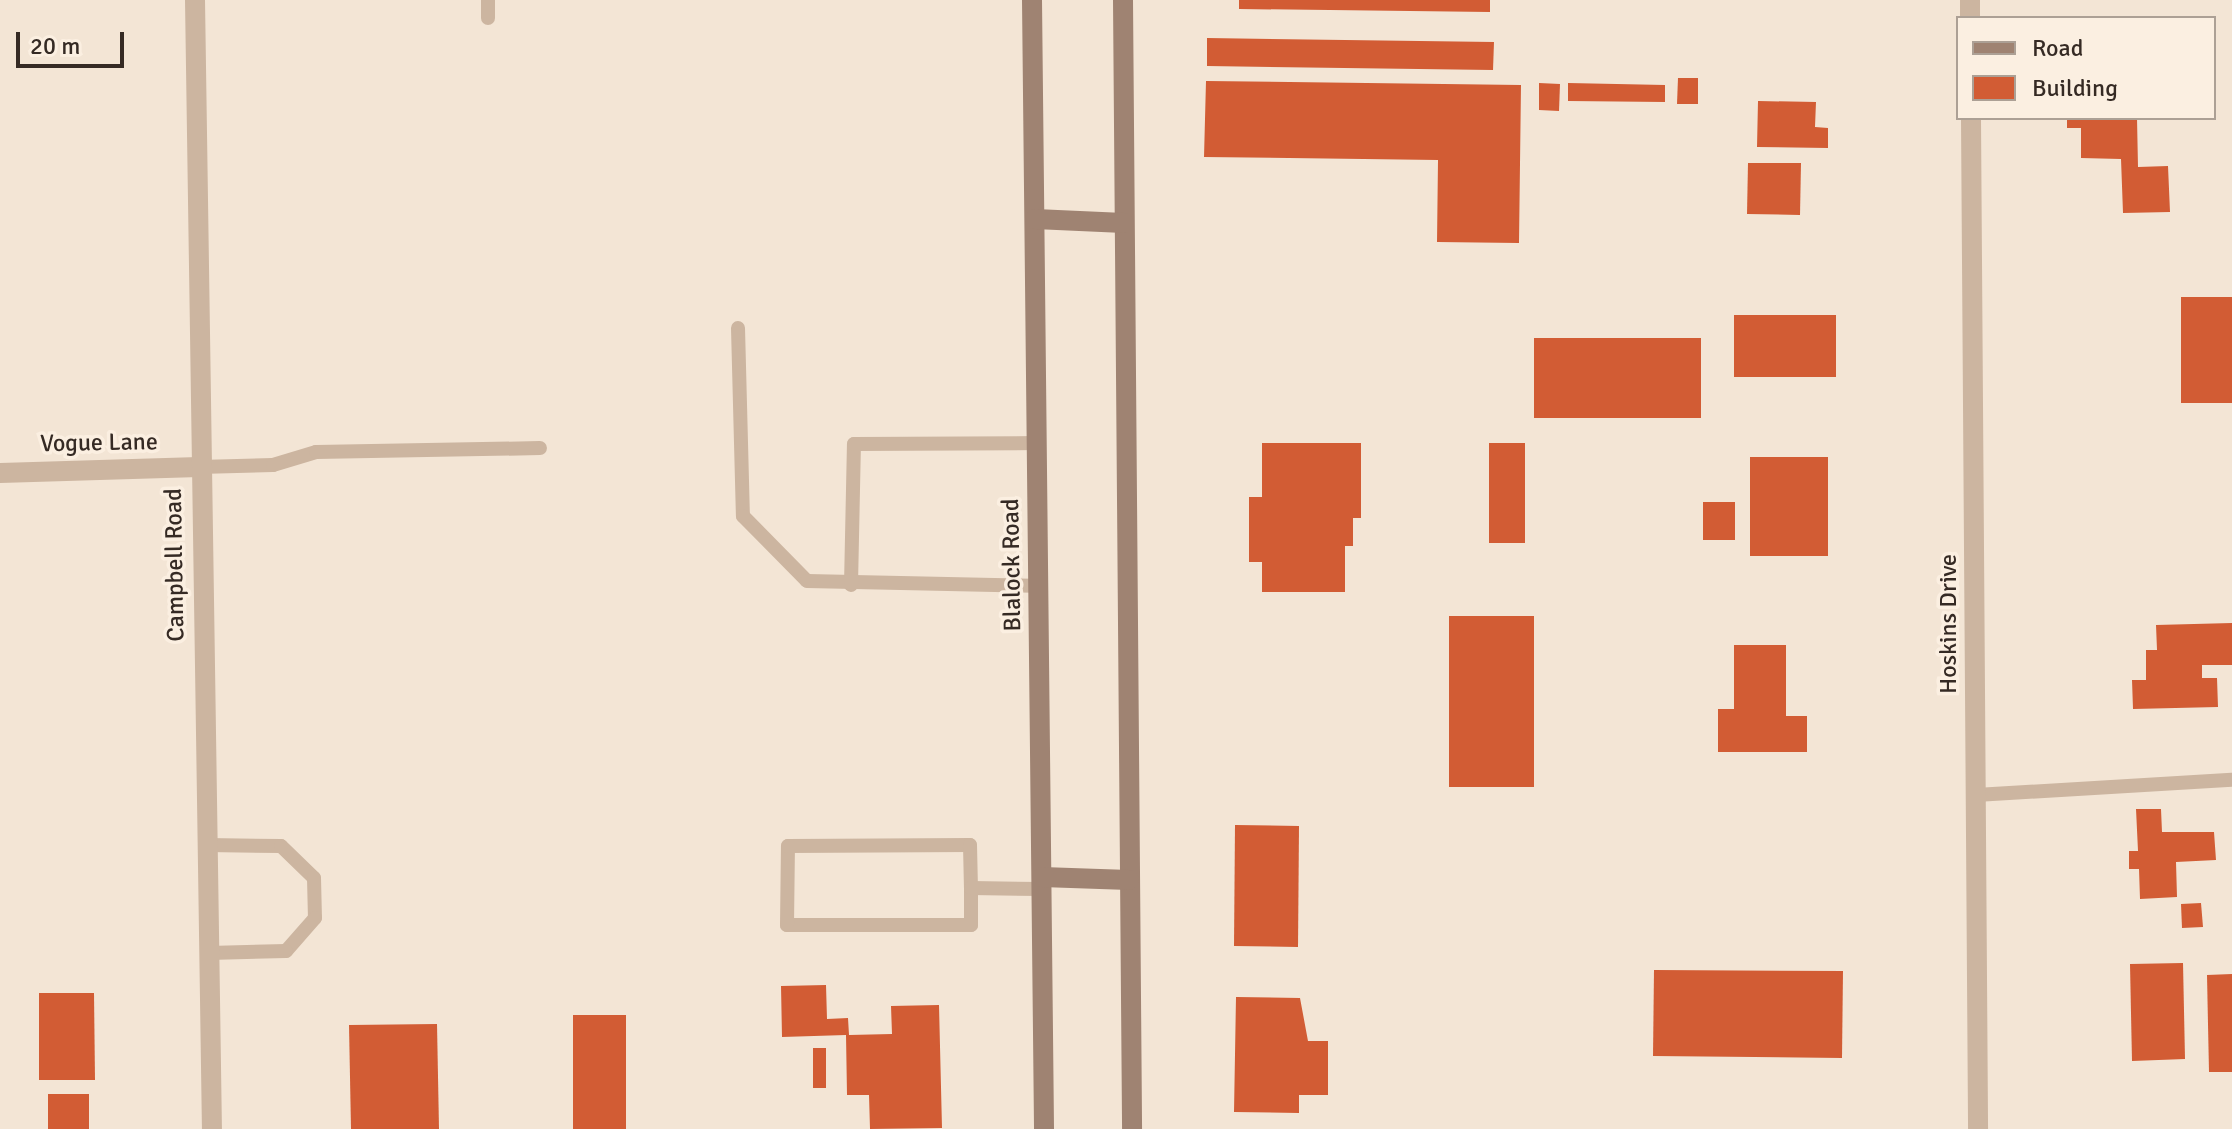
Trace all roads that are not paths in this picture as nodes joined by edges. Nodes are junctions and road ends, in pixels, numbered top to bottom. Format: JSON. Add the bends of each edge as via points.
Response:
{"nodes":[{"id":1,"x":195,"y":0,"type":"edge"},
{"id":2,"x":488,"y":0,"type":"edge"},
{"id":3,"x":1032,"y":0,"type":"edge"},
{"id":4,"x":1123,"y":0,"type":"edge"},
{"id":5,"x":488,"y":18,"type":"dead end"},
{"id":6,"x":1971,"y":120,"type":"edge"},
{"id":7,"x":1035,"y":219,"type":"junction"},
{"id":8,"x":1124,"y":223,"type":"junction"},
{"id":9,"x":738,"y":328,"type":"dead end"},
{"id":10,"x":1037,"y":443,"type":"junction"},
{"id":11,"x":540,"y":448,"type":"dead end"},
{"id":12,"x":199,"y":467,"type":"junction"},
{"id":13,"x":0,"y":473,"type":"edge"},
{"id":14,"x":851,"y":585,"type":"junction"},
{"id":15,"x":1039,"y":586,"type":"junction"},
{"id":16,"x":2232,"y":780,"type":"edge"},
{"id":17,"x":1976,"y":795,"type":"junction"},
{"id":18,"x":207,"y":845,"type":"junction"},
{"id":19,"x":1129,"y":880,"type":"junction"},
{"id":20,"x":1042,"y":883,"type":"junction"},
{"id":21,"x":971,"y":888,"type":"junction"},
{"id":22,"x":209,"y":953,"type":"junction"},
{"id":23,"x":212,"y":1129,"type":"edge"},
{"id":24,"x":1044,"y":1129,"type":"edge"},
{"id":25,"x":1132,"y":1129,"type":"edge"},
{"id":26,"x":1978,"y":1129,"type":"edge"}],
"edges":[{"from":1,"to":12,"type":"street","name":"Campbell Road"},
{"from":2,"to":5,"type":"lane"},
{"from":3,"to":7,"type":"main road","name":"Blalock Road"},
{"from":4,"to":8,"type":"main road"},
{"from":6,"to":17,"type":"street","name":"Hoskins Drive"},
{"from":7,"to":8,"type":"main road"},
{"from":7,"to":10,"type":"main road","name":"Blalock Road"},
{"from":8,"to":19,"type":"main road"},
{"from":9,"to":14,"type":"lane","via":[[743,516],[807,581]]},
{"from":10,"to":14,"type":"lane","via":[[854,444]]},
{"from":10,"to":15,"type":"main road","name":"Blalock Road"},
{"from":11,"to":12,"type":"lane","via":[[316,452],[273,465]]},
{"from":12,"to":13,"type":"street","name":"Vogue Lane"},
{"from":12,"to":18,"type":"street","name":"Campbell Road"},
{"from":14,"to":15,"type":"lane"},
{"from":15,"to":20,"type":"main road","name":"Blalock Road"},
{"from":16,"to":17,"type":"lane"},
{"from":17,"to":26,"type":"street","name":"Hoskins Drive"},
{"from":18,"to":22,"type":"street","name":"Campbell Road"},
{"from":18,"to":22,"type":"lane","via":[[281,846],[314,878],[315,918],[286,951]]},
{"from":19,"to":20,"type":"main road"},
{"from":19,"to":25,"type":"main road"},
{"from":20,"to":21,"type":"lane"},
{"from":20,"to":24,"type":"main road","name":"Blalock Road"},
{"from":21,"to":21,"type":"lane","via":[[970,845],[788,846],[787,925],[971,925]]},
{"from":22,"to":23,"type":"street","name":"Campbell Road"}]}
